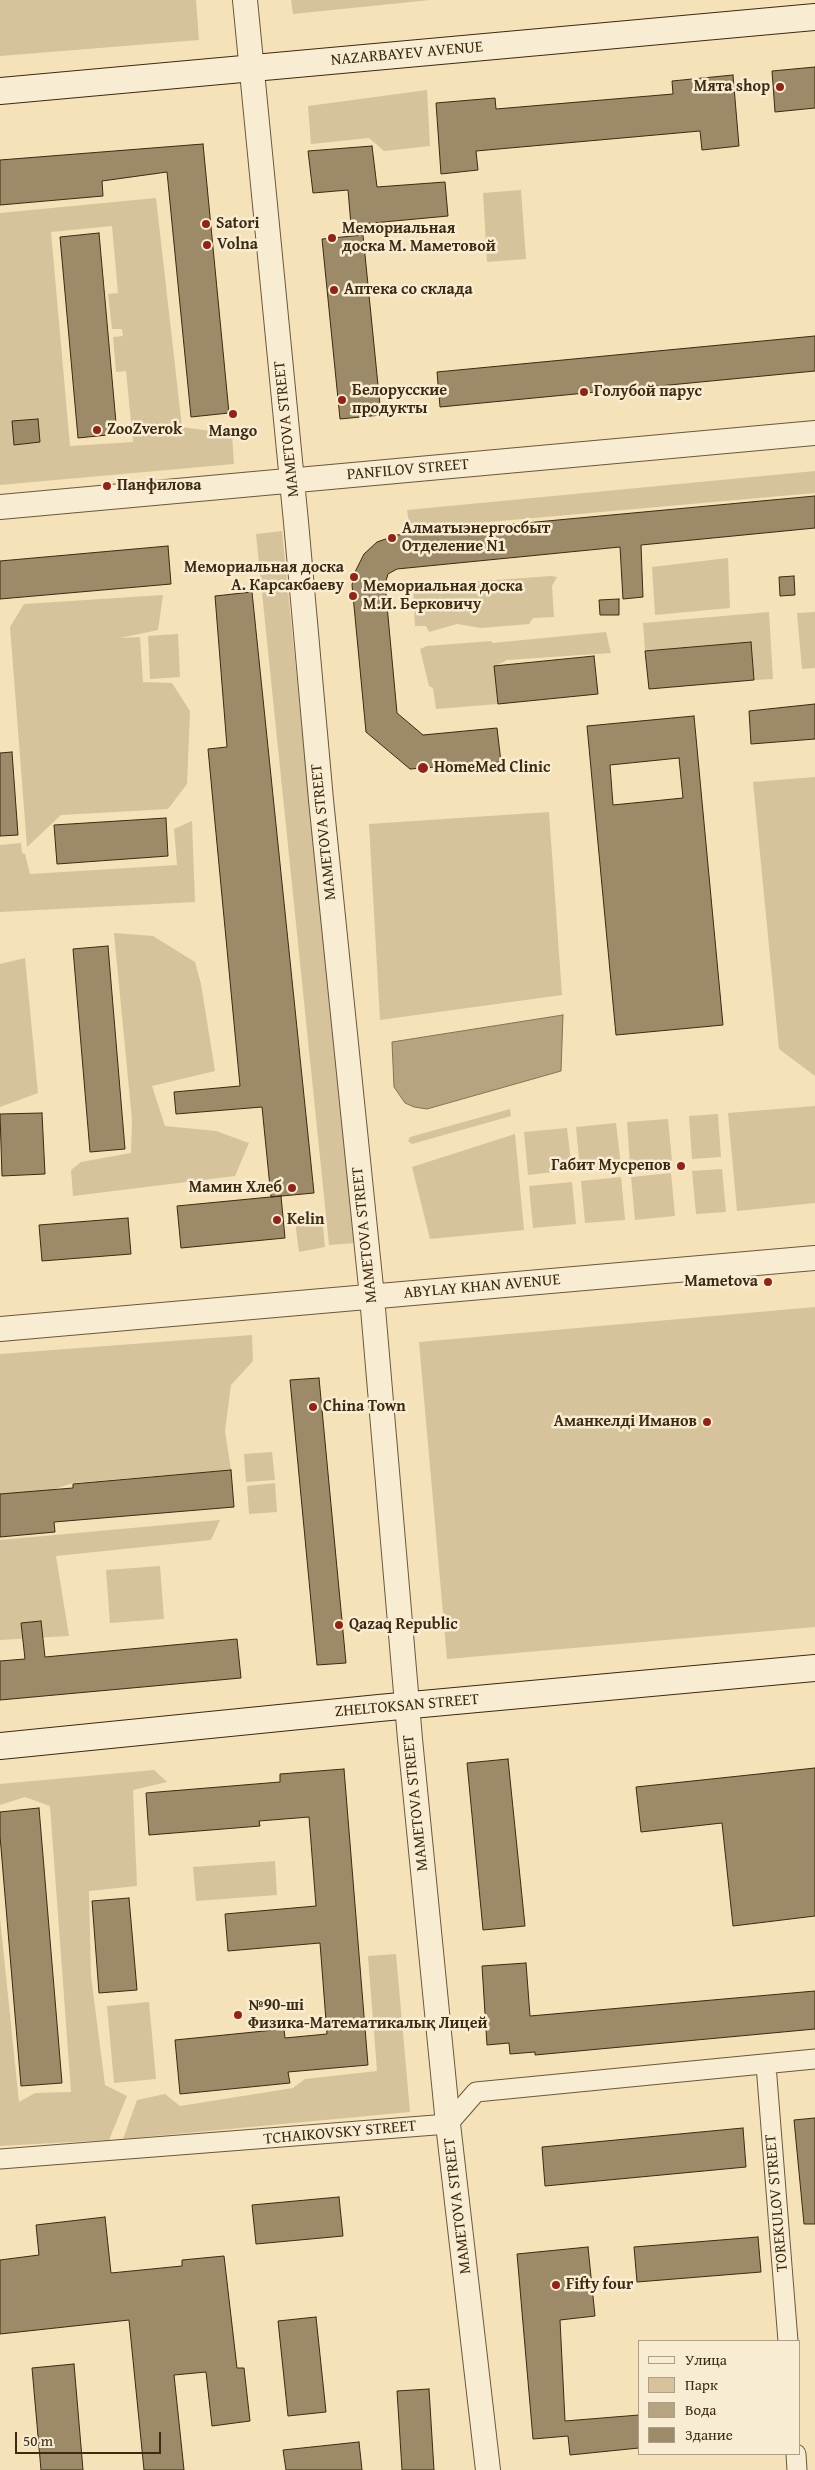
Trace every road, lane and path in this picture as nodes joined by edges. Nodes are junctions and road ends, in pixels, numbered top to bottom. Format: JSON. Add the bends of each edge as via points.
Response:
{"nodes":[{"id":1,"x":245,"y":0,"type":"edge"},
{"id":2,"x":815,"y":17,"type":"edge"},
{"id":3,"x":252,"y":68,"type":"junction"},
{"id":4,"x":0,"y":92,"type":"edge"},
{"id":5,"x":815,"y":433,"type":"edge"},
{"id":6,"x":292,"y":481,"type":"junction"},
{"id":7,"x":0,"y":507,"type":"edge"},
{"id":8,"x":815,"y":1258,"type":"edge"},
{"id":9,"x":372,"y":1297,"type":"junction"},
{"id":10,"x":0,"y":1329,"type":"edge"},
{"id":11,"x":815,"y":1668,"type":"edge"},
{"id":12,"x":406,"y":1706,"type":"junction"},
{"id":13,"x":0,"y":1746,"type":"edge"},
{"id":14,"x":815,"y":2059,"type":"edge"},
{"id":15,"x":766,"y":2065,"type":"junction"},
{"id":16,"x":448,"y":2124,"type":"junction"},
{"id":17,"x":0,"y":2160,"type":"edge"},
{"id":18,"x":788,"y":2340,"type":"edge"},
{"id":19,"x":796,"y":2455,"type":"edge"},
{"id":20,"x":488,"y":2470,"type":"edge"},
{"id":21,"x":797,"y":2470,"type":"edge"}],
"edges":[{"from":1,"to":3,"type":"street","name":"MAMETOVА STREET"},
{"from":2,"to":3,"type":"main road","name":"NAZARBAYEV AVENUE"},
{"from":3,"to":4,"type":"main road","name":"NAZARBAYEV AVENUE"},
{"from":3,"to":6,"type":"street","name":"MAMETOVА STREET"},
{"from":5,"to":6,"type":"street","name":"PANFILOV STREET"},
{"from":6,"to":7,"type":"street","name":"PANFILOV STREET"},
{"from":6,"to":9,"type":"street","name":"MAMETOVА STREET"},
{"from":8,"to":9,"type":"street","name":"ABYLAY KHAN AVENUE"},
{"from":9,"to":10,"type":"street","name":"ABYLAY KHAN AVENUE"},
{"from":9,"to":12,"type":"street","name":"MAMETOVА STREET"},
{"from":11,"to":12,"type":"main road","name":"ZHELTOKSAN STREET"},
{"from":12,"to":13,"type":"main road","name":"ZHELTOKSAN STREET"},
{"from":12,"to":16,"type":"street","name":"MAMETOVА STREET"},
{"from":14,"to":15,"type":"street"},
{"from":15,"to":16,"type":"street","via":[[476,2092]]},
{"from":15,"to":18,"type":"street","name":"TOREKULOV STREET"},
{"from":16,"to":17,"type":"street","name":"TCHAIKOVSKY STREET"},
{"from":16,"to":20,"type":"street","name":"MAMETOVА STREET"},
{"from":19,"to":21,"type":"street"}]}
